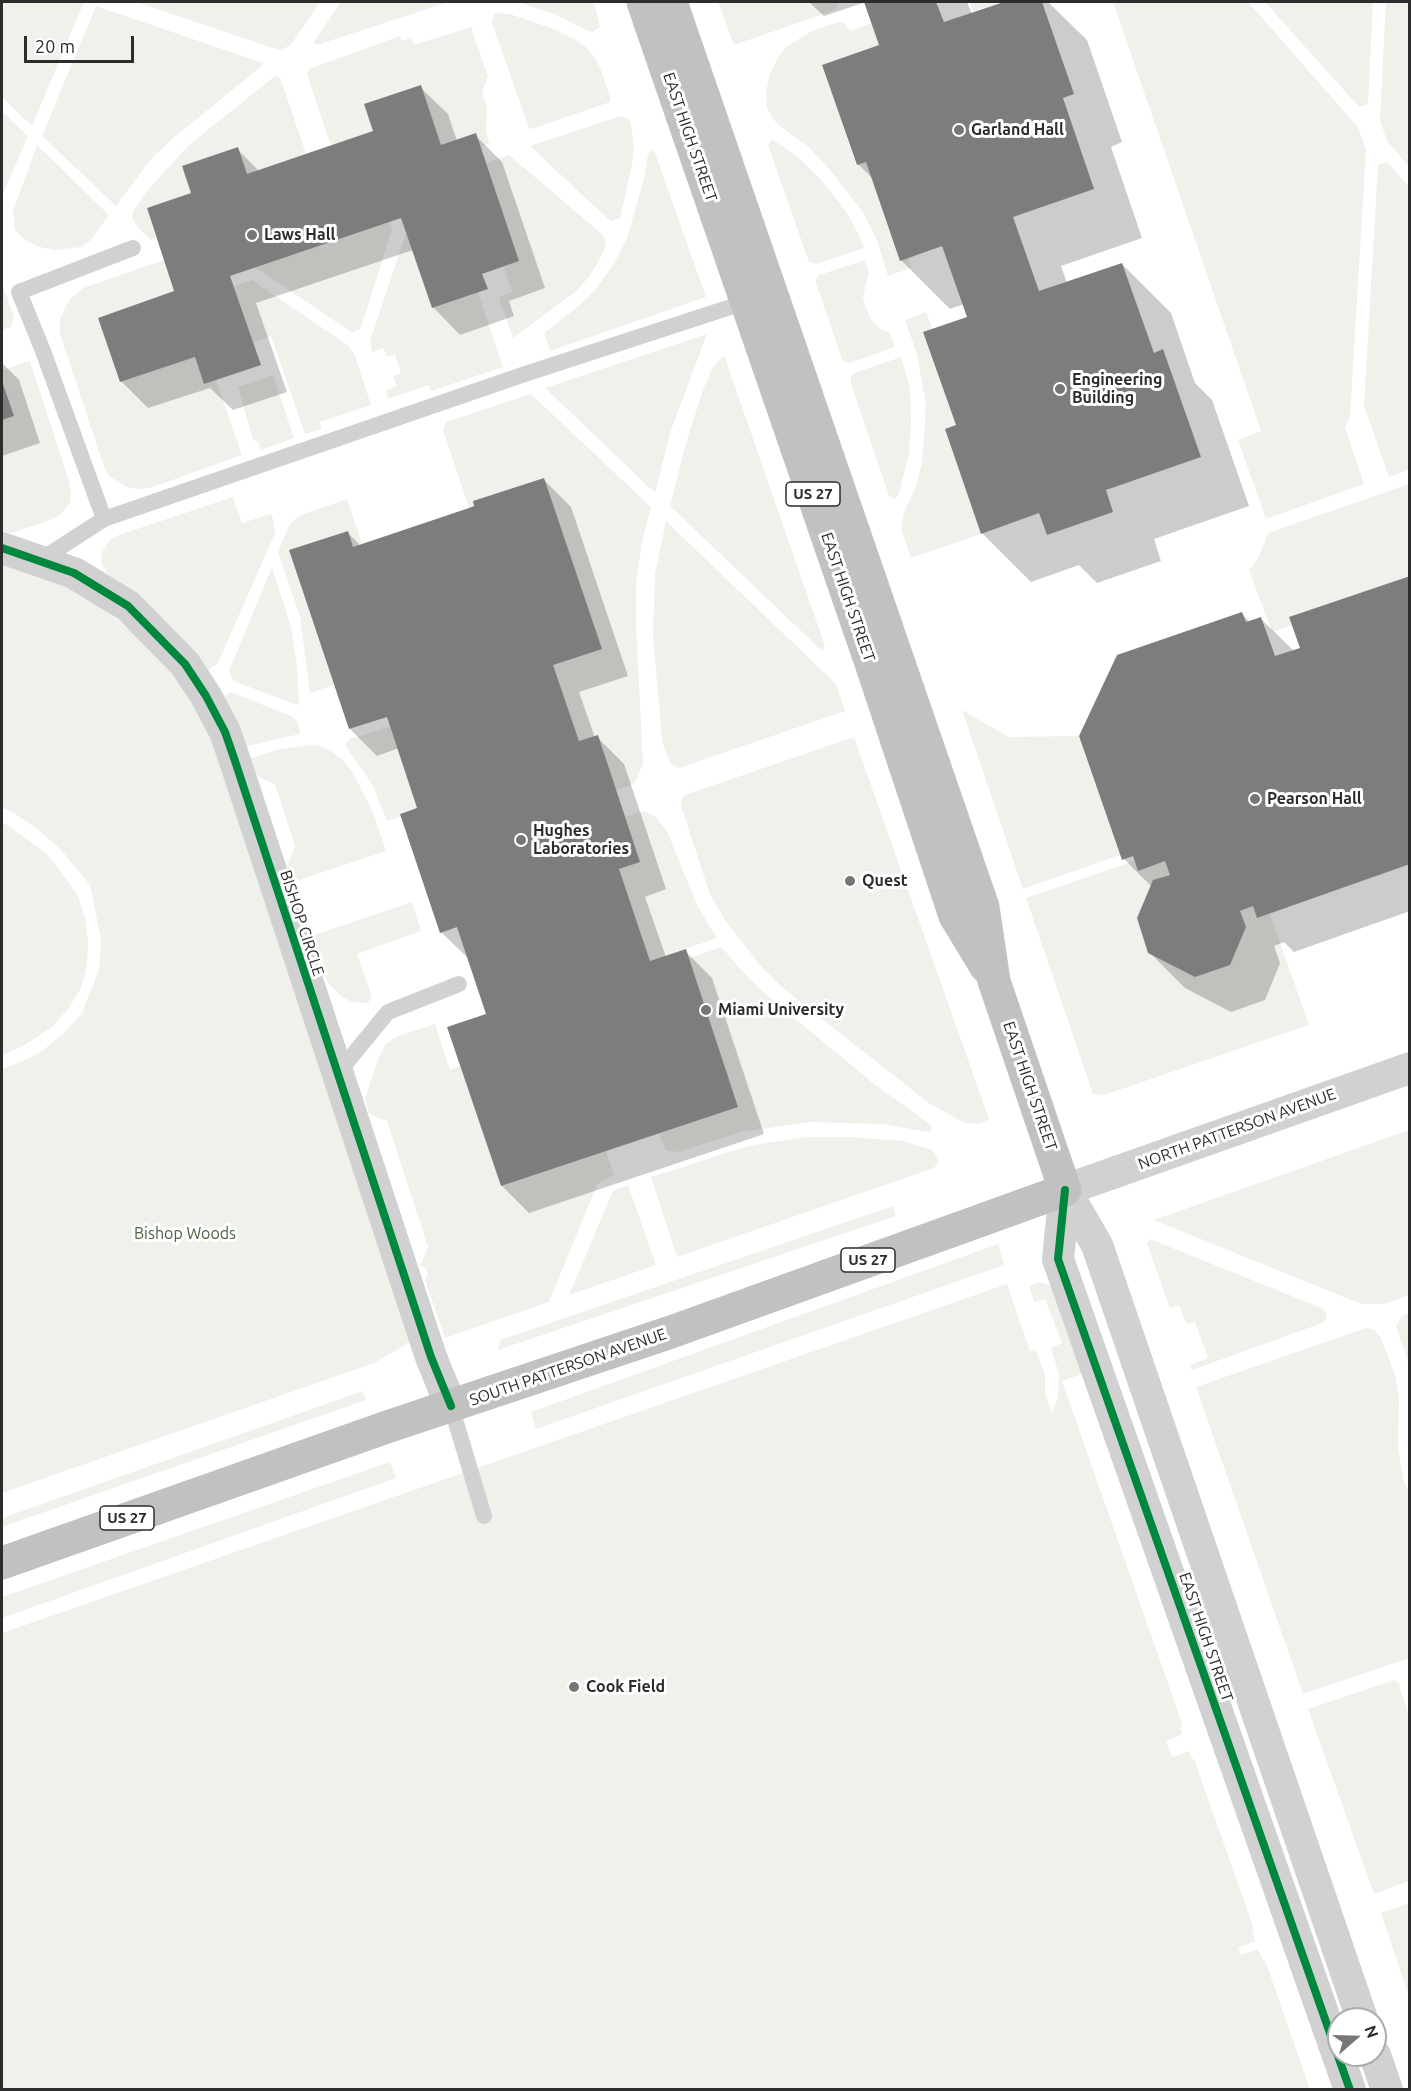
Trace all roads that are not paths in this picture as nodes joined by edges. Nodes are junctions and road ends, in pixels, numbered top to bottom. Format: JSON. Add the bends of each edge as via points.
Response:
{"nodes":[{"id":1,"x":643,"y":2,"type":"edge"},
{"id":2,"x":671,"y":2,"type":"edge"},
{"id":3,"x":133,"y":248,"type":"dead end"},
{"id":4,"x":746,"y":302,"type":"junction"},
{"id":5,"x":104,"y":519,"type":"junction"},
{"id":6,"x":2,"y":548,"type":"edge"},
{"id":7,"x":39,"y":561,"type":"junction"},
{"id":8,"x":994,"y":981,"type":"junction"},
{"id":9,"x":459,"y":984,"type":"dead end"},
{"id":10,"x":1410,"y":1068,"type":"edge"},
{"id":11,"x":338,"y":1073,"type":"junction"},
{"id":12,"x":1065,"y":1190,"type":"junction"},
{"id":13,"x":451,"y":1406,"type":"junction"},
{"id":14,"x":484,"y":1516,"type":"dead end"},
{"id":15,"x":2,"y":1563,"type":"edge"},
{"id":16,"x":1358,"y":2007,"type":"edge"},
{"id":17,"x":1379,"y":2067,"type":"edge"},
{"id":18,"x":1350,"y":2090,"type":"edge"},
{"id":19,"x":1387,"y":2090,"type":"edge"}],
"edges":[{"from":1,"to":4,"type":"highway","name":"EAST HIGH STREET","number":"US 27"},
{"from":2,"to":8,"type":"highway","name":"EAST HIGH STREET","number":"US 27","via":[[983,907]]},
{"from":3,"to":5,"type":"lane","via":[[19,292]]},
{"from":4,"to":5,"type":"lane"},
{"from":4,"to":8,"type":"highway","name":"EAST HIGH STREET","number":"US 27","via":[[955,916]]},
{"from":5,"to":7,"type":"lane"},
{"from":6,"to":7,"type":"street","name":"BISHOP CIRCLE"},
{"from":7,"to":11,"type":"street","name":"BISHOP CIRCLE","via":[[74,573],[128,606],[184,664],[206,696],[225,732]]},
{"from":8,"to":12,"type":"highway","name":"EAST HIGH STREET","number":"US 27"},
{"from":9,"to":11,"type":"lane","via":[[388,1012]]},
{"from":10,"to":12,"type":"street","name":"NORTH PATTERSON AVENUE"},
{"from":11,"to":13,"type":"street","name":"BISHOP CIRCLE","via":[[431,1357]]},
{"from":12,"to":13,"type":"highway","name":"SOUTH PATTERSON AVENUE","number":"US 27","via":[[671,1332]]},
{"from":12,"to":16,"type":"street","name":"EAST HIGH STREET","via":[[1097,1245]]},
{"from":12,"to":18,"type":"street","name":"EAST HIGH STREET","via":[[1058,1259]]},
{"from":13,"to":14,"type":"lane"},
{"from":13,"to":15,"type":"highway","name":"SOUTH PATTERSON AVENUE","number":"US 27"},
{"from":17,"to":19,"type":"street"}]}
